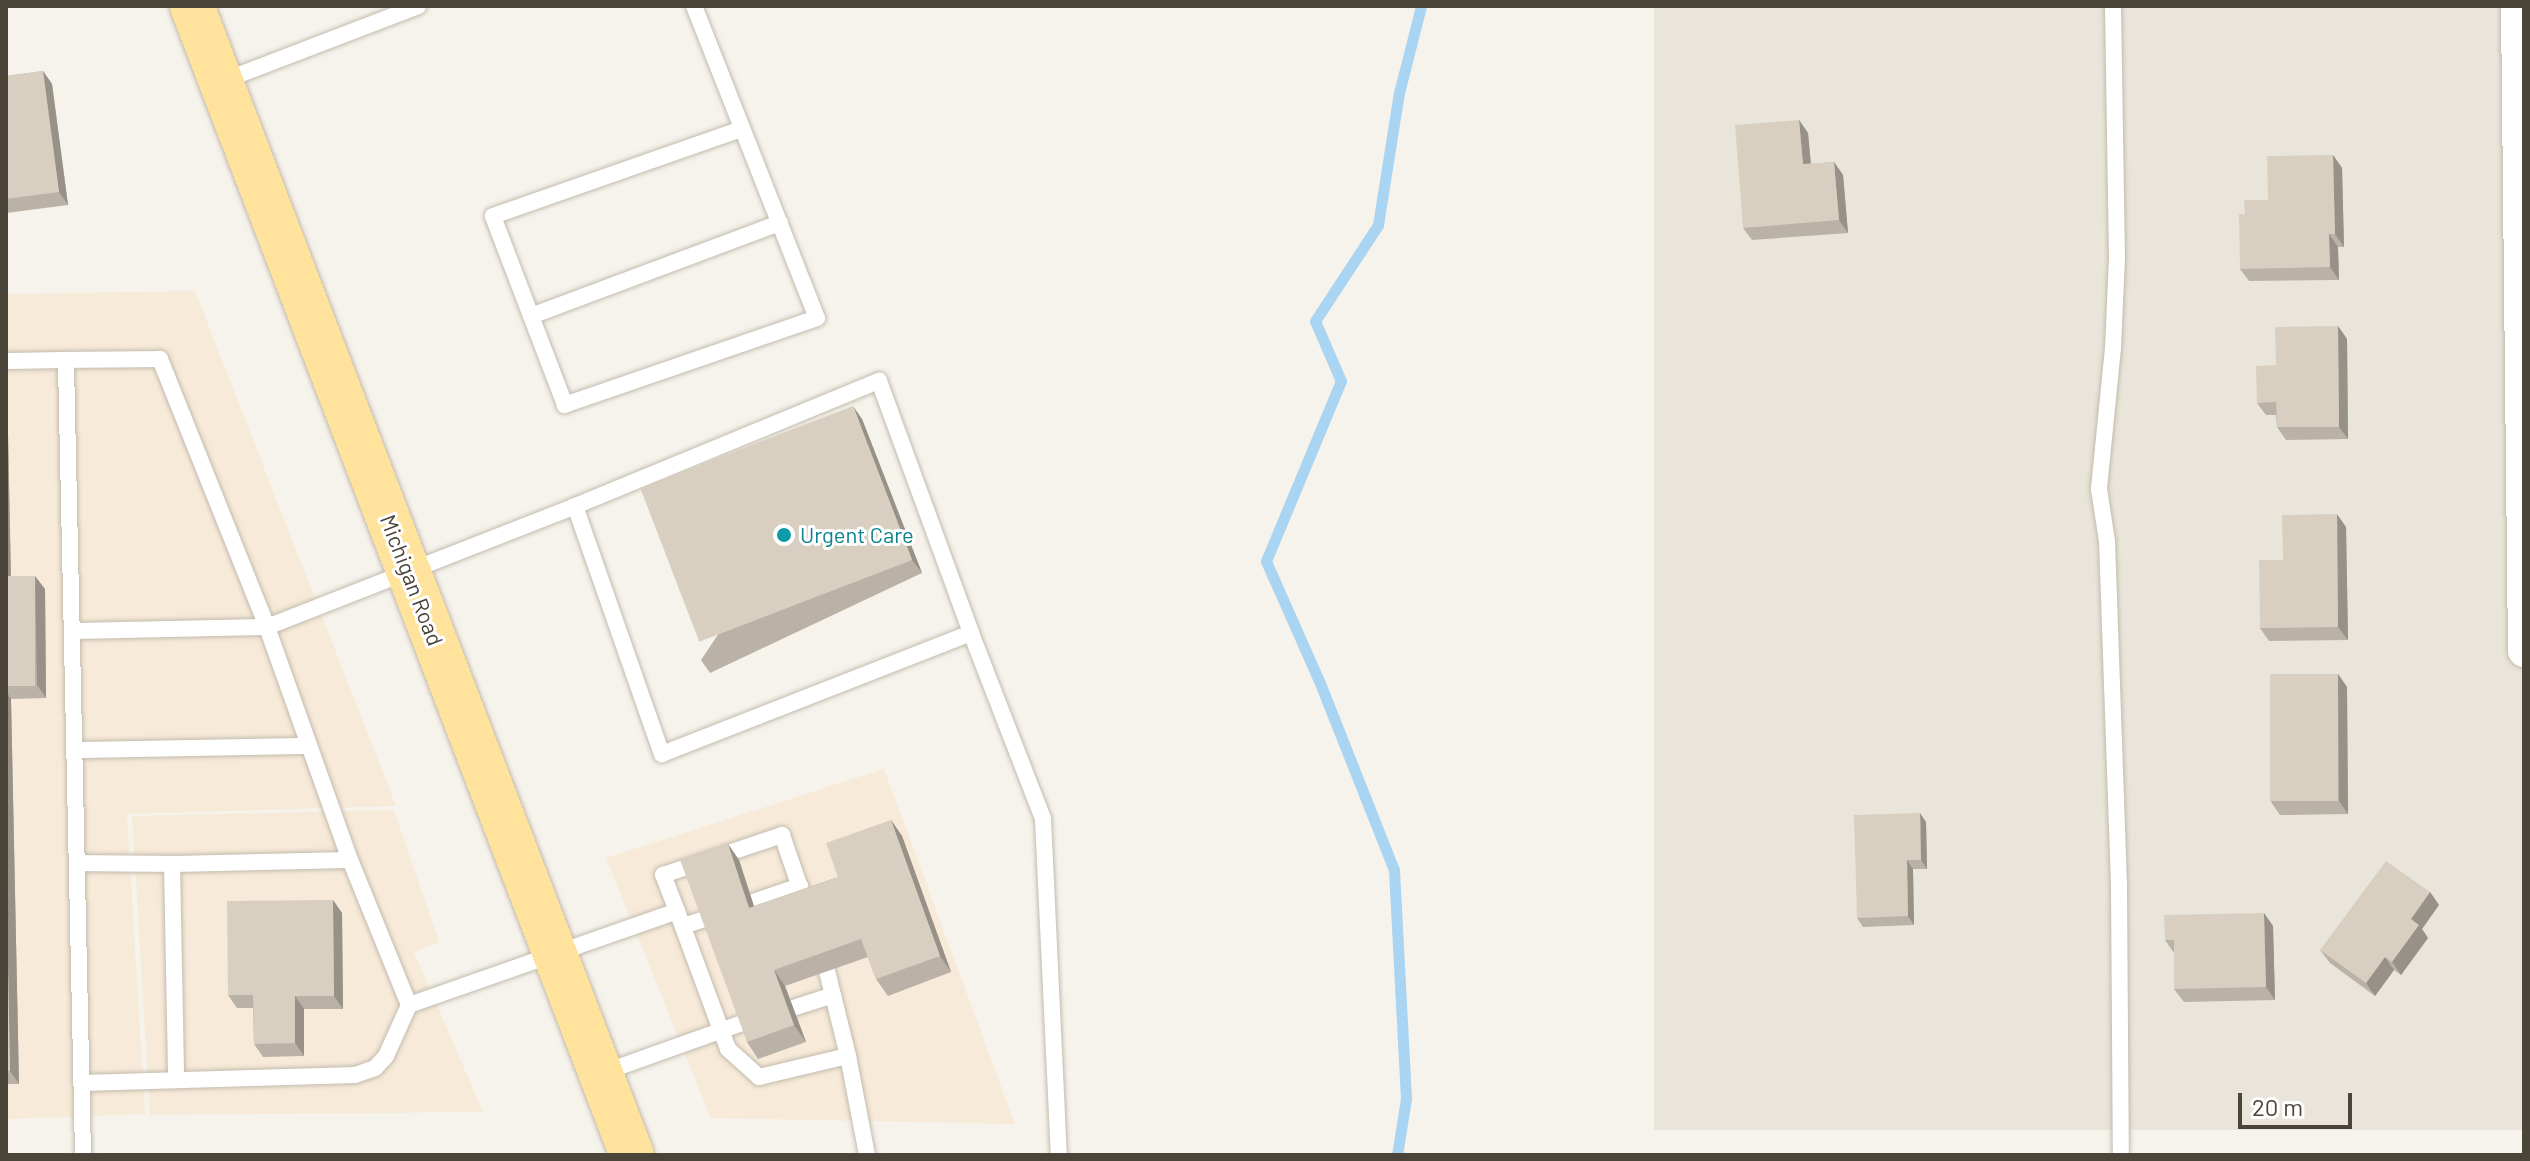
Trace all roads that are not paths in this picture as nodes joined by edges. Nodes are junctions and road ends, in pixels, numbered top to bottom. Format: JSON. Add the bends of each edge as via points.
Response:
{"nodes":[{"id":1,"x":192,"y":6,"type":"edge"},
{"id":2,"x":418,"y":6,"type":"edge"},
{"id":3,"x":694,"y":6,"type":"edge"},
{"id":4,"x":2113,"y":6,"type":"edge"},
{"id":5,"x":2517,"y":6,"type":"edge"},
{"id":6,"x":221,"y":82,"type":"junction"},
{"id":7,"x":742,"y":129,"type":"junction"},
{"id":8,"x":780,"y":223,"type":"junction"},
{"id":9,"x":531,"y":316,"type":"junction"},
{"id":10,"x":66,"y":360,"type":"junction"},
{"id":11,"x":6,"y":361,"type":"edge"},
{"id":12,"x":2523,"y":441,"type":"edge"},
{"id":13,"x":575,"y":506,"type":"junction"},
{"id":14,"x":410,"y":573,"type":"junction"},
{"id":15,"x":267,"y":627,"type":"junction"},
{"id":16,"x":72,"y":631,"type":"junction"},
{"id":17,"x":971,"y":633,"type":"junction"},
{"id":18,"x":2524,"y":651,"type":"edge"},
{"id":19,"x":308,"y":746,"type":"junction"},
{"id":20,"x":75,"y":750,"type":"junction"},
{"id":21,"x":350,"y":860,"type":"junction"},
{"id":22,"x":77,"y":863,"type":"junction"},
{"id":23,"x":172,"y":864,"type":"junction"},
{"id":24,"x":800,"y":886,"type":"junction"},
{"id":25,"x":753,"y":902,"type":"dead end"},
{"id":26,"x":807,"y":908,"type":"edge"},
{"id":27,"x":707,"y":918,"type":"edge"},
{"id":28,"x":680,"y":919,"type":"junction"},
{"id":29,"x":556,"y":956,"type":"junction"},
{"id":30,"x":827,"y":971,"type":"edge"},
{"id":31,"x":833,"y":995,"type":"junction"},
{"id":32,"x":409,"y":1005,"type":"junction"},
{"id":33,"x":793,"y":1008,"type":"dead end"},
{"id":34,"x":745,"y":1022,"type":"edge"},
{"id":35,"x":721,"y":1029,"type":"junction"},
{"id":36,"x":848,"y":1056,"type":"junction"},
{"id":37,"x":600,"y":1073,"type":"junction"},
{"id":38,"x":176,"y":1080,"type":"junction"},
{"id":39,"x":82,"y":1083,"type":"junction"},
{"id":40,"x":83,"y":1155,"type":"edge"},
{"id":41,"x":632,"y":1155,"type":"edge"},
{"id":42,"x":867,"y":1155,"type":"edge"},
{"id":43,"x":1059,"y":1155,"type":"edge"},
{"id":44,"x":2121,"y":1155,"type":"edge"}],
"edges":[{"from":1,"to":6,"type":"main road","name":"Michigan Road"},
{"from":2,"to":6,"type":"lane"},
{"from":3,"to":7,"type":"lane"},
{"from":4,"to":44,"type":"lane","via":[[2117,257],[2099,489],[2107,541],[2118,857]]},
{"from":5,"to":12,"type":"street"},
{"from":6,"to":14,"type":"main road","name":"Michigan Road"},
{"from":7,"to":8,"type":"lane"},
{"from":7,"to":9,"type":"lane","via":[[493,216]]},
{"from":8,"to":9,"type":"lane"},
{"from":8,"to":9,"type":"lane","via":[[817,318],[565,405]]},
{"from":10,"to":11,"type":"lane"},
{"from":10,"to":15,"type":"lane","via":[[160,359]]},
{"from":10,"to":16,"type":"lane"},
{"from":12,"to":18,"type":"street"},
{"from":13,"to":14,"type":"lane"},
{"from":13,"to":17,"type":"lane","via":[[662,754]]},
{"from":13,"to":17,"type":"lane","via":[[879,381]]},
{"from":14,"to":15,"type":"lane"},
{"from":14,"to":29,"type":"main road","name":"Michigan Road"},
{"from":15,"to":16,"type":"lane"},
{"from":15,"to":19,"type":"lane"},
{"from":16,"to":20,"type":"lane"},
{"from":17,"to":43,"type":"lane","via":[[1043,819]]},
{"from":19,"to":20,"type":"lane"},
{"from":19,"to":21,"type":"lane"},
{"from":20,"to":22,"type":"lane"},
{"from":21,"to":23,"type":"lane"},
{"from":21,"to":32,"type":"lane"},
{"from":22,"to":23,"type":"lane"},
{"from":22,"to":39,"type":"lane"},
{"from":23,"to":38,"type":"lane"},
{"from":24,"to":25,"type":"lane"},
{"from":24,"to":26,"type":"lane"},
{"from":24,"to":28,"type":"lane","via":[[782,835],[663,875]]},
{"from":27,"to":28,"type":"lane"},
{"from":28,"to":29,"type":"lane"},
{"from":28,"to":35,"type":"lane","via":[[708,975]]},
{"from":29,"to":32,"type":"lane"},
{"from":29,"to":37,"type":"main road","name":"Michigan Road"},
{"from":30,"to":31,"type":"lane"},
{"from":31,"to":33,"type":"lane"},
{"from":31,"to":36,"type":"lane"},
{"from":32,"to":38,"type":"lane","via":[[386,1056],[375,1068],[355,1075]]},
{"from":34,"to":35,"type":"lane"},
{"from":35,"to":36,"type":"lane","via":[[728,1049],[759,1077]]},
{"from":35,"to":37,"type":"lane"},
{"from":36,"to":42,"type":"lane"},
{"from":37,"to":41,"type":"main road","name":"Michigan Road"},
{"from":38,"to":39,"type":"lane"},
{"from":39,"to":40,"type":"lane"}]}
